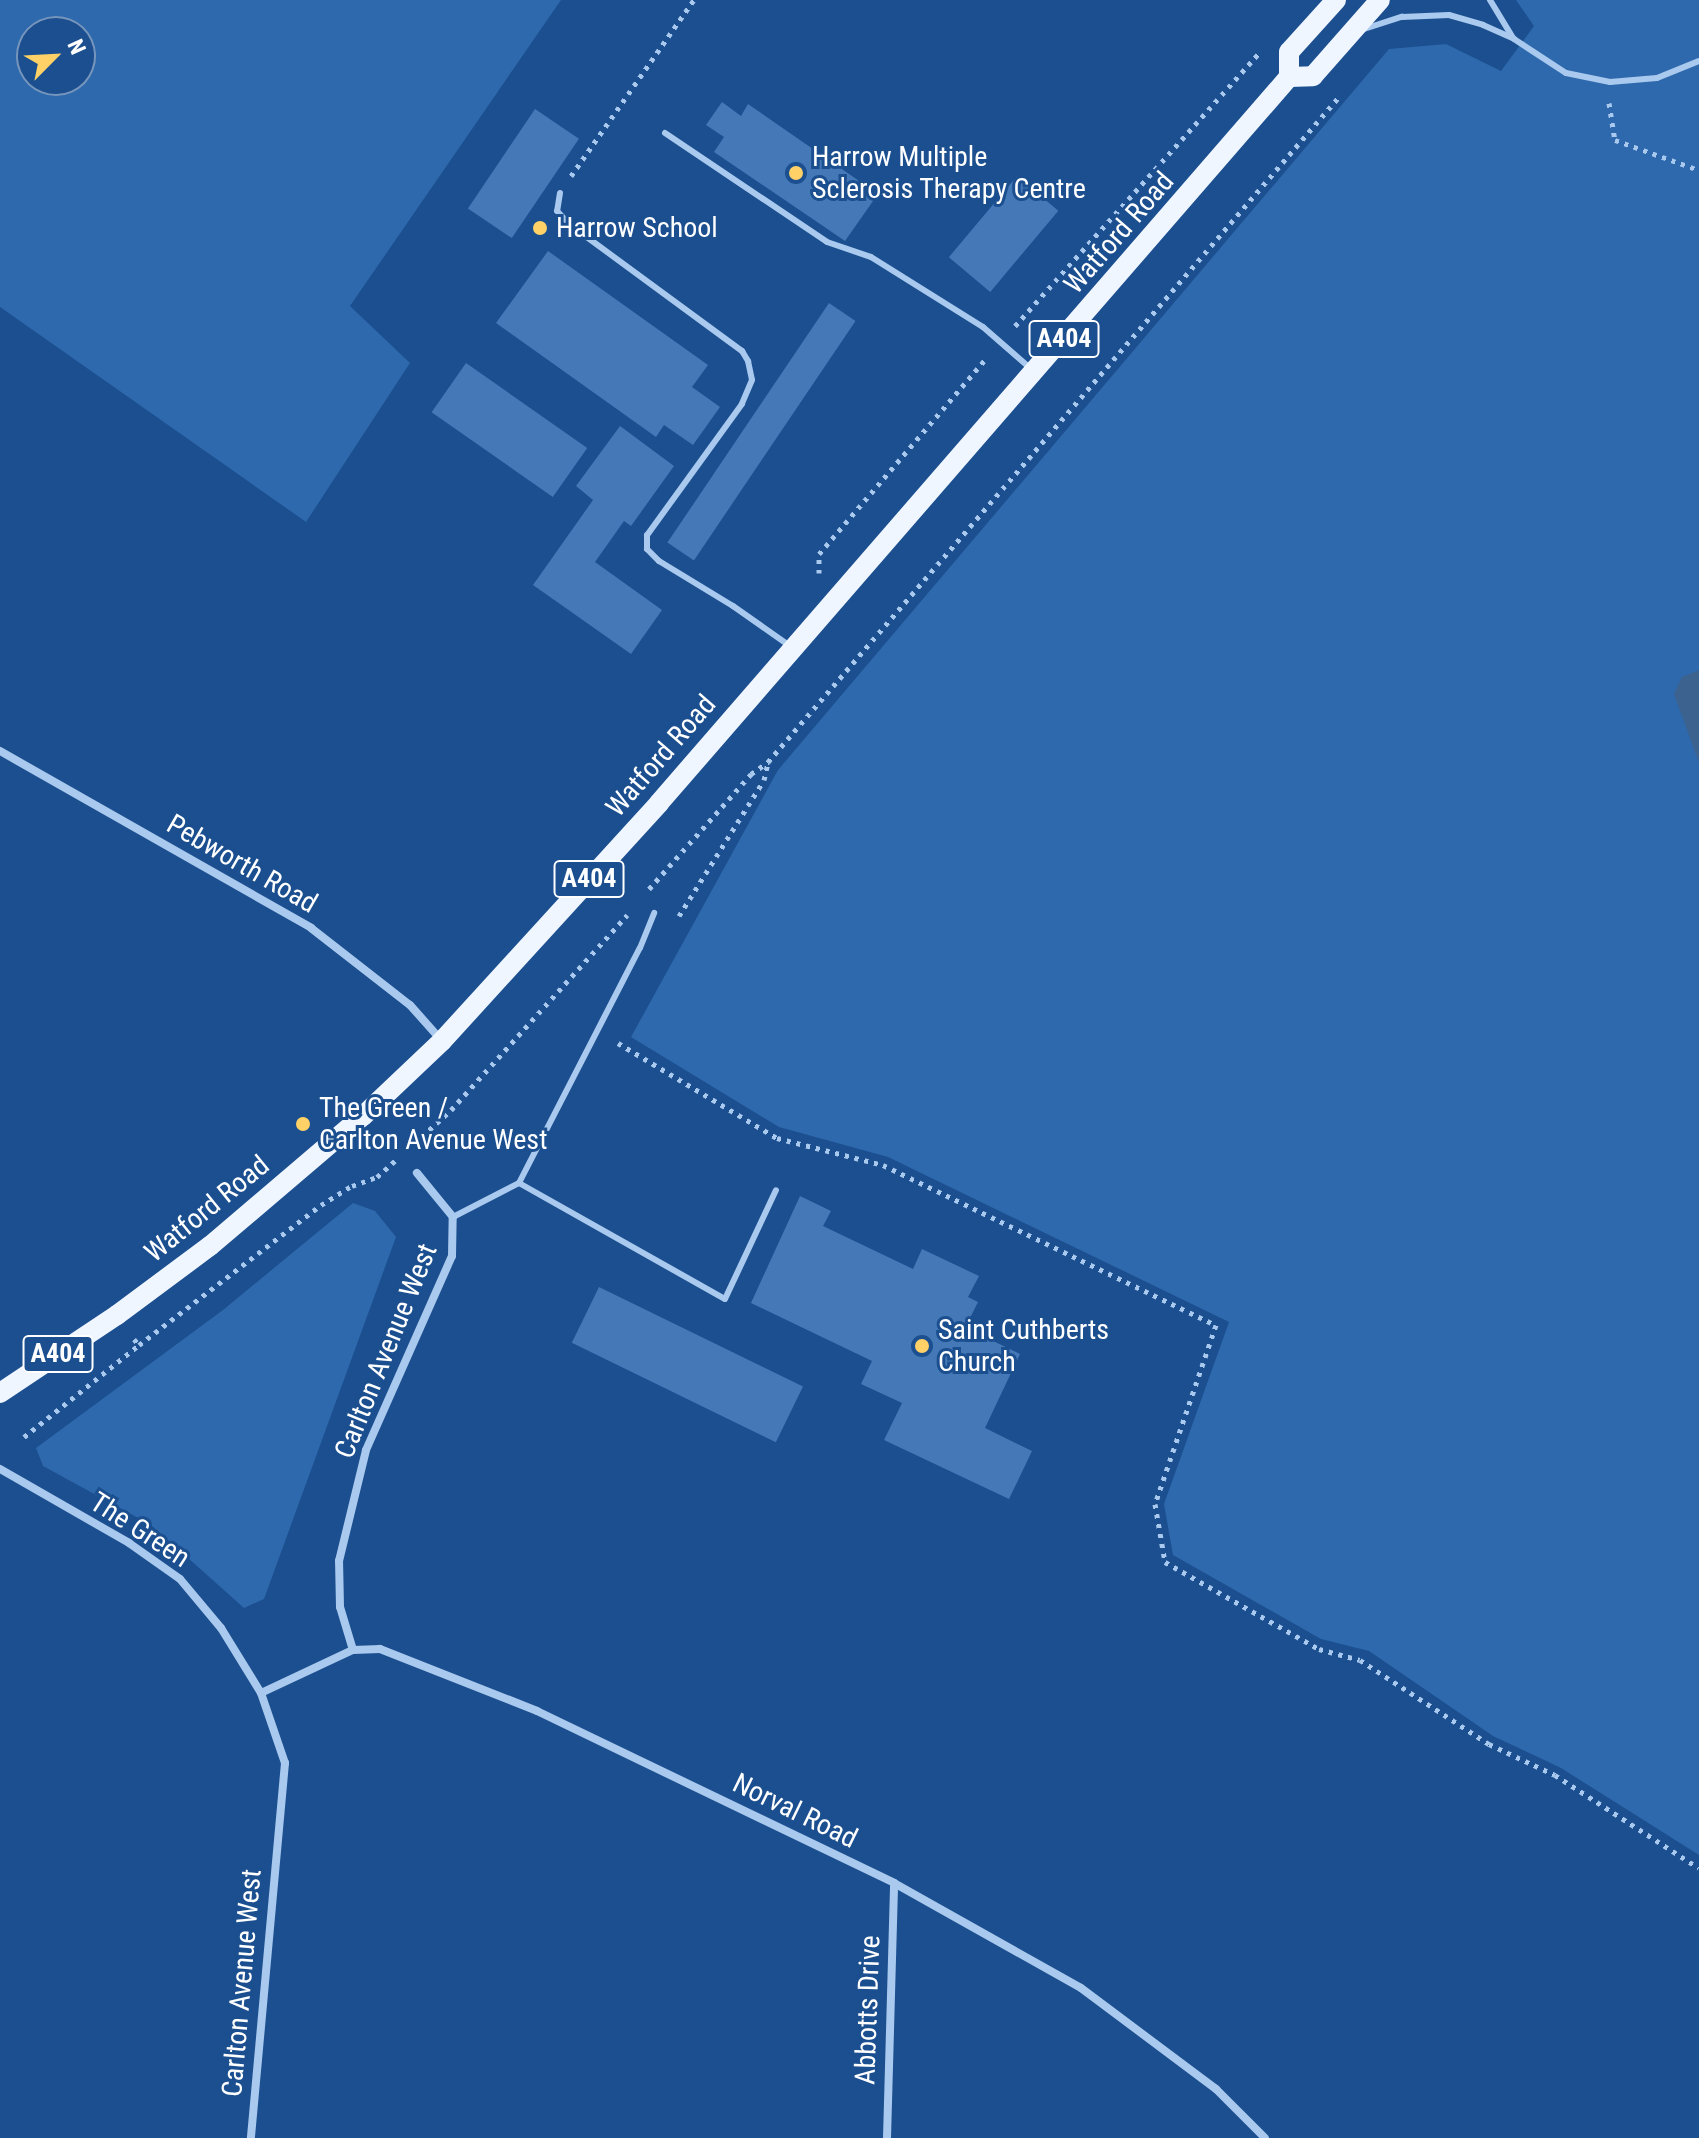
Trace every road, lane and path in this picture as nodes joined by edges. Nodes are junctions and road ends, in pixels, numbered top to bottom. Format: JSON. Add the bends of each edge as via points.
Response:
{"nodes":[{"id":1,"x":694,"y":0,"type":"edge"},
{"id":2,"x":1336,"y":0,"type":"edge"},
{"id":3,"x":1380,"y":0,"type":"edge"},
{"id":4,"x":1490,"y":0,"type":"edge"},
{"id":5,"x":1350,"y":35,"type":"junction"},
{"id":6,"x":1514,"y":39,"type":"junction"},
{"id":7,"x":1266,"y":45,"type":"dead end"},
{"id":8,"x":1699,"y":61,"type":"edge"},
{"id":9,"x":1289,"y":77,"type":"junction"},
{"id":10,"x":1610,"y":82,"type":"junction"},
{"id":11,"x":1340,"y":95,"type":"dead end"},
{"id":12,"x":665,"y":133,"type":"dead end"},
{"id":13,"x":1699,"y":170,"type":"edge"},
{"id":14,"x":560,"y":193,"type":"joint"},
{"id":15,"x":1001,"y":342,"type":"junction"},
{"id":16,"x":1035,"y":373,"type":"junction"},
{"id":17,"x":819,"y":554,"type":"dead end"},
{"id":18,"x":793,"y":649,"type":"junction"},
{"id":19,"x":0,"y":751,"type":"edge"},
{"id":20,"x":768,"y":762,"type":"junction"},
{"id":21,"x":642,"y":898,"type":"dead end"},
{"id":22,"x":631,"y":910,"type":"dead end"},
{"id":23,"x":654,"y":913,"type":"dead end"},
{"id":24,"x":640,"y":948,"type":"junction"},
{"id":25,"x":596,"y":1031,"type":"junction"},
{"id":26,"x":442,"y":1041,"type":"junction"},
{"id":27,"x":417,"y":1173,"type":"dead end"},
{"id":28,"x":519,"y":1183,"type":"junction"},
{"id":29,"x":776,"y":1190,"type":"dead end"},
{"id":30,"x":453,"y":1217,"type":"junction"},
{"id":31,"x":132,"y":1336,"type":"dead end"},
{"id":32,"x":139,"y":1345,"type":"junction"},
{"id":33,"x":0,"y":1393,"type":"edge"},
{"id":34,"x":24,"y":1437,"type":"dead end"},
{"id":35,"x":0,"y":1469,"type":"edge"},
{"id":36,"x":353,"y":1650,"type":"junction"},
{"id":37,"x":261,"y":1693,"type":"junction"},
{"id":38,"x":1699,"y":1868,"type":"edge"},
{"id":39,"x":894,"y":1883,"type":"junction"},
{"id":40,"x":251,"y":2138,"type":"edge"},
{"id":41,"x":887,"y":2138,"type":"edge"},
{"id":42,"x":1265,"y":2138,"type":"edge"}],
"edges":[{"from":1,"to":14,"type":"path"},
{"from":2,"to":9,"type":"main road","name":"Watford Road","number":"A404","via":[[1289,52]]},
{"from":3,"to":5,"type":"main road","name":"Watford Road","number":"A404"},
{"from":4,"to":6,"type":"lane"},
{"from":5,"to":6,"type":"lane","via":[[1402,17],[1449,15]]},
{"from":5,"to":9,"type":"main road","name":"Watford Road","number":"A404","via":[[1313,76]]},
{"from":6,"to":10,"type":"lane","via":[[1566,73]]},
{"from":7,"to":15,"type":"path","name":"Watford Road"},
{"from":8,"to":10,"type":"lane","via":[[1657,78]]},
{"from":9,"to":16,"type":"main road","name":"Watford Road","number":"A404"},
{"from":10,"to":13,"type":"path","via":[[1608,114],[1615,140]]},
{"from":11,"to":20,"type":"path"},
{"from":12,"to":15,"type":"lane","via":[[827,242],[871,257]]},
{"from":14,"to":18,"type":"lane","via":[[557,211],[569,224],[742,351],[748,361],[752,380],[742,404],[647,535],[647,549]]},
{"from":15,"to":16,"type":"lane"},
{"from":15,"to":17,"type":"path","name":"Watford Road"},
{"from":16,"to":18,"type":"main road","name":"Watford Road","number":"A404"},
{"from":18,"to":26,"type":"main road","name":"Watford Road","number":"A404"},
{"from":19,"to":26,"type":"street","name":"Pebworth Road","via":[[311,928],[410,1005]]},
{"from":20,"to":21,"type":"path","via":[[751,774]]},
{"from":20,"to":24,"type":"path","via":[[764,780],[670,930]]},
{"from":22,"to":32,"type":"path","via":[[424,1137],[377,1177],[331,1199],[266,1246]]},
{"from":23,"to":24,"type":"lane"},
{"from":24,"to":25,"type":"lane"},
{"from":25,"to":28,"type":"lane"},
{"from":25,"to":38,"type":"path","via":[[777,1138],[883,1165],[1216,1325],[1155,1504],[1165,1562],[1319,1649],[1360,1660],[1489,1744],[1555,1775]]},
{"from":26,"to":33,"type":"main road","name":"Watford Road","number":"A404","via":[[210,1246]]},
{"from":27,"to":30,"type":"street","name":"Carlton Avenue West"},
{"from":28,"to":29,"type":"lane","via":[[725,1299]]},
{"from":28,"to":30,"type":"lane"},
{"from":30,"to":36,"type":"street","name":"Carlton Avenue West","via":[[452,1256],[366,1450],[343,1548],[340,1607]]},
{"from":31,"to":32,"type":"path"},
{"from":32,"to":34,"type":"path"},
{"from":35,"to":37,"type":"street","name":"The Green","via":[[129,1543],[180,1579],[221,1628]]},
{"from":36,"to":37,"type":"street"},
{"from":36,"to":39,"type":"street","name":"Norval Road","via":[[380,1649],[537,1711]]},
{"from":37,"to":40,"type":"street","name":"Carlton Avenue West","via":[[285,1763]]},
{"from":39,"to":41,"type":"street","name":"Abbotts Drive"},
{"from":39,"to":42,"type":"street","name":"Norval Road","via":[[1081,1988],[1216,2089]]}]}
